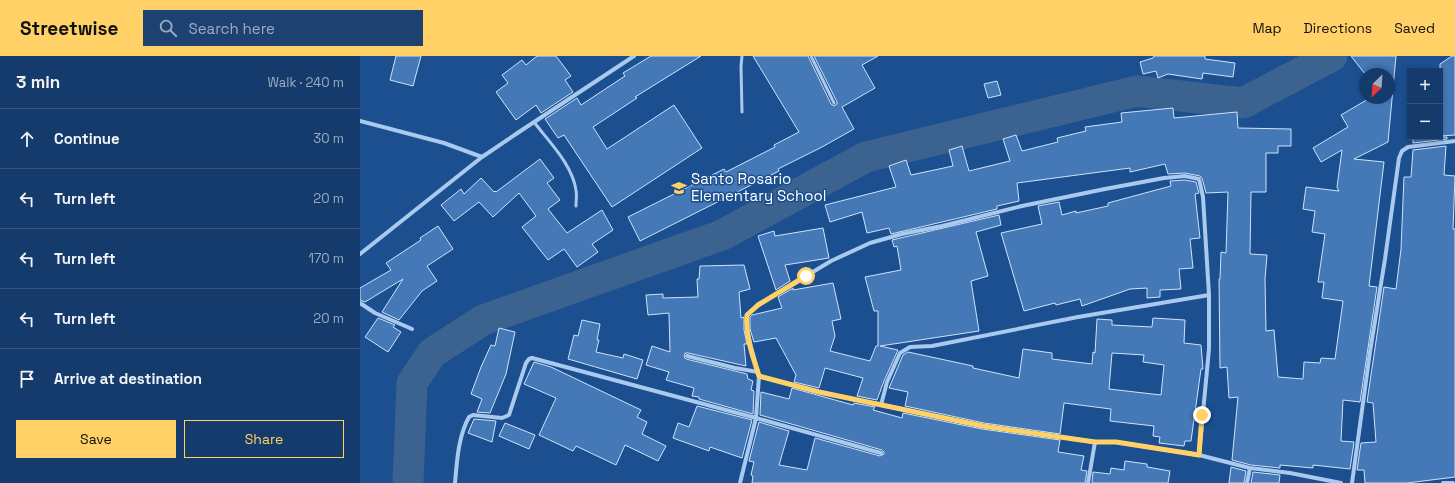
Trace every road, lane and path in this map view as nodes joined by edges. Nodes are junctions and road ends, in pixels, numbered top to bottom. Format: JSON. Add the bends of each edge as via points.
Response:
{"nodes":[{"id":1,"x":634,"y":56,"type":"edge"},
{"id":2,"x":742,"y":56,"type":"edge"},
{"id":3,"x":810,"y":56,"type":"edge"},
{"id":4,"x":834,"y":103,"type":"dead end"},
{"id":5,"x":742,"y":112,"type":"dead end"},
{"id":6,"x":360,"y":121,"type":"edge"},
{"id":7,"x":534,"y":122,"type":"junction"},
{"id":8,"x":1455,"y":141,"type":"edge"},
{"id":9,"x":482,"y":158,"type":"junction"},
{"id":10,"x":576,"y":206,"type":"dead end"},
{"id":11,"x":360,"y":254,"type":"edge"},
{"id":12,"x":1209,"y":295,"type":"junction"},
{"id":13,"x":360,"y":303,"type":"edge"},
{"id":14,"x":412,"y":329,"type":"dead end"},
{"id":15,"x":687,"y":356,"type":"dead end"},
{"id":16,"x":759,"y":374,"type":"junction"},
{"id":17,"x":881,"y":405,"type":"junction"},
{"id":18,"x":756,"y":418,"type":"junction"},
{"id":19,"x":1095,"y":442,"type":"junction"},
{"id":20,"x":881,"y":453,"type":"dead end"},
{"id":21,"x":1199,"y":455,"type":"junction"},
{"id":22,"x":1250,"y":468,"type":"junction"},
{"id":23,"x":456,"y":483,"type":"edge"},
{"id":24,"x":740,"y":483,"type":"edge"},
{"id":25,"x":1088,"y":483,"type":"edge"},
{"id":26,"x":1248,"y":483,"type":"edge"},
{"id":27,"x":1341,"y":483,"type":"edge"},
{"id":28,"x":1352,"y":483,"type":"edge"},
{"id":29,"x":1443,"y":483,"type":"edge"},
{"id":30,"x":1453,"y":483,"type":"edge"}],
"edges":[{"from":1,"to":7,"type":"street"},
{"from":2,"to":5,"type":"lane"},
{"from":3,"to":4,"type":"lane"},
{"from":6,"to":9,"type":"street","via":[[444,143]]},
{"from":7,"to":9,"type":"street"},
{"from":7,"to":10,"type":"lane","via":[[562,157],[570,173],[576,190]]},
{"from":8,"to":28,"type":"street","via":[[1408,147],[1402,151],[1399,158]]},
{"from":9,"to":11,"type":"street"},
{"from":12,"to":16,"type":"street","via":[[1203,197],[1199,179],[1185,176],[1164,178],[1105,188],[902,234],[870,243],[831,261],[758,305],[747,315],[750,347]]},
{"from":12,"to":17,"type":"street","via":[[1078,316],[932,346],[910,347],[900,353],[887,382]]},
{"from":12,"to":21,"type":"street","via":[[1209,349]]},
{"from":13,"to":14,"type":"street","via":[[375,313]]},
{"from":15,"to":16,"type":"street"},
{"from":16,"to":17,"type":"street","via":[[819,392]]},
{"from":16,"to":18,"type":"street"},
{"from":17,"to":19,"type":"street","via":[[983,426]]},
{"from":18,"to":20,"type":"street"},
{"from":18,"to":23,"type":"street","via":[[532,358],[526,363],[509,415],[502,418],[473,415],[468,417],[458,448]]},
{"from":18,"to":24,"type":"street"},
{"from":19,"to":21,"type":"street","via":[[1116,442]]},
{"from":19,"to":25,"type":"street"},
{"from":21,"to":22,"type":"street"},
{"from":22,"to":26,"type":"street"},
{"from":22,"to":27,"type":"street"},
{"from":29,"to":30,"type":"street"}]}
